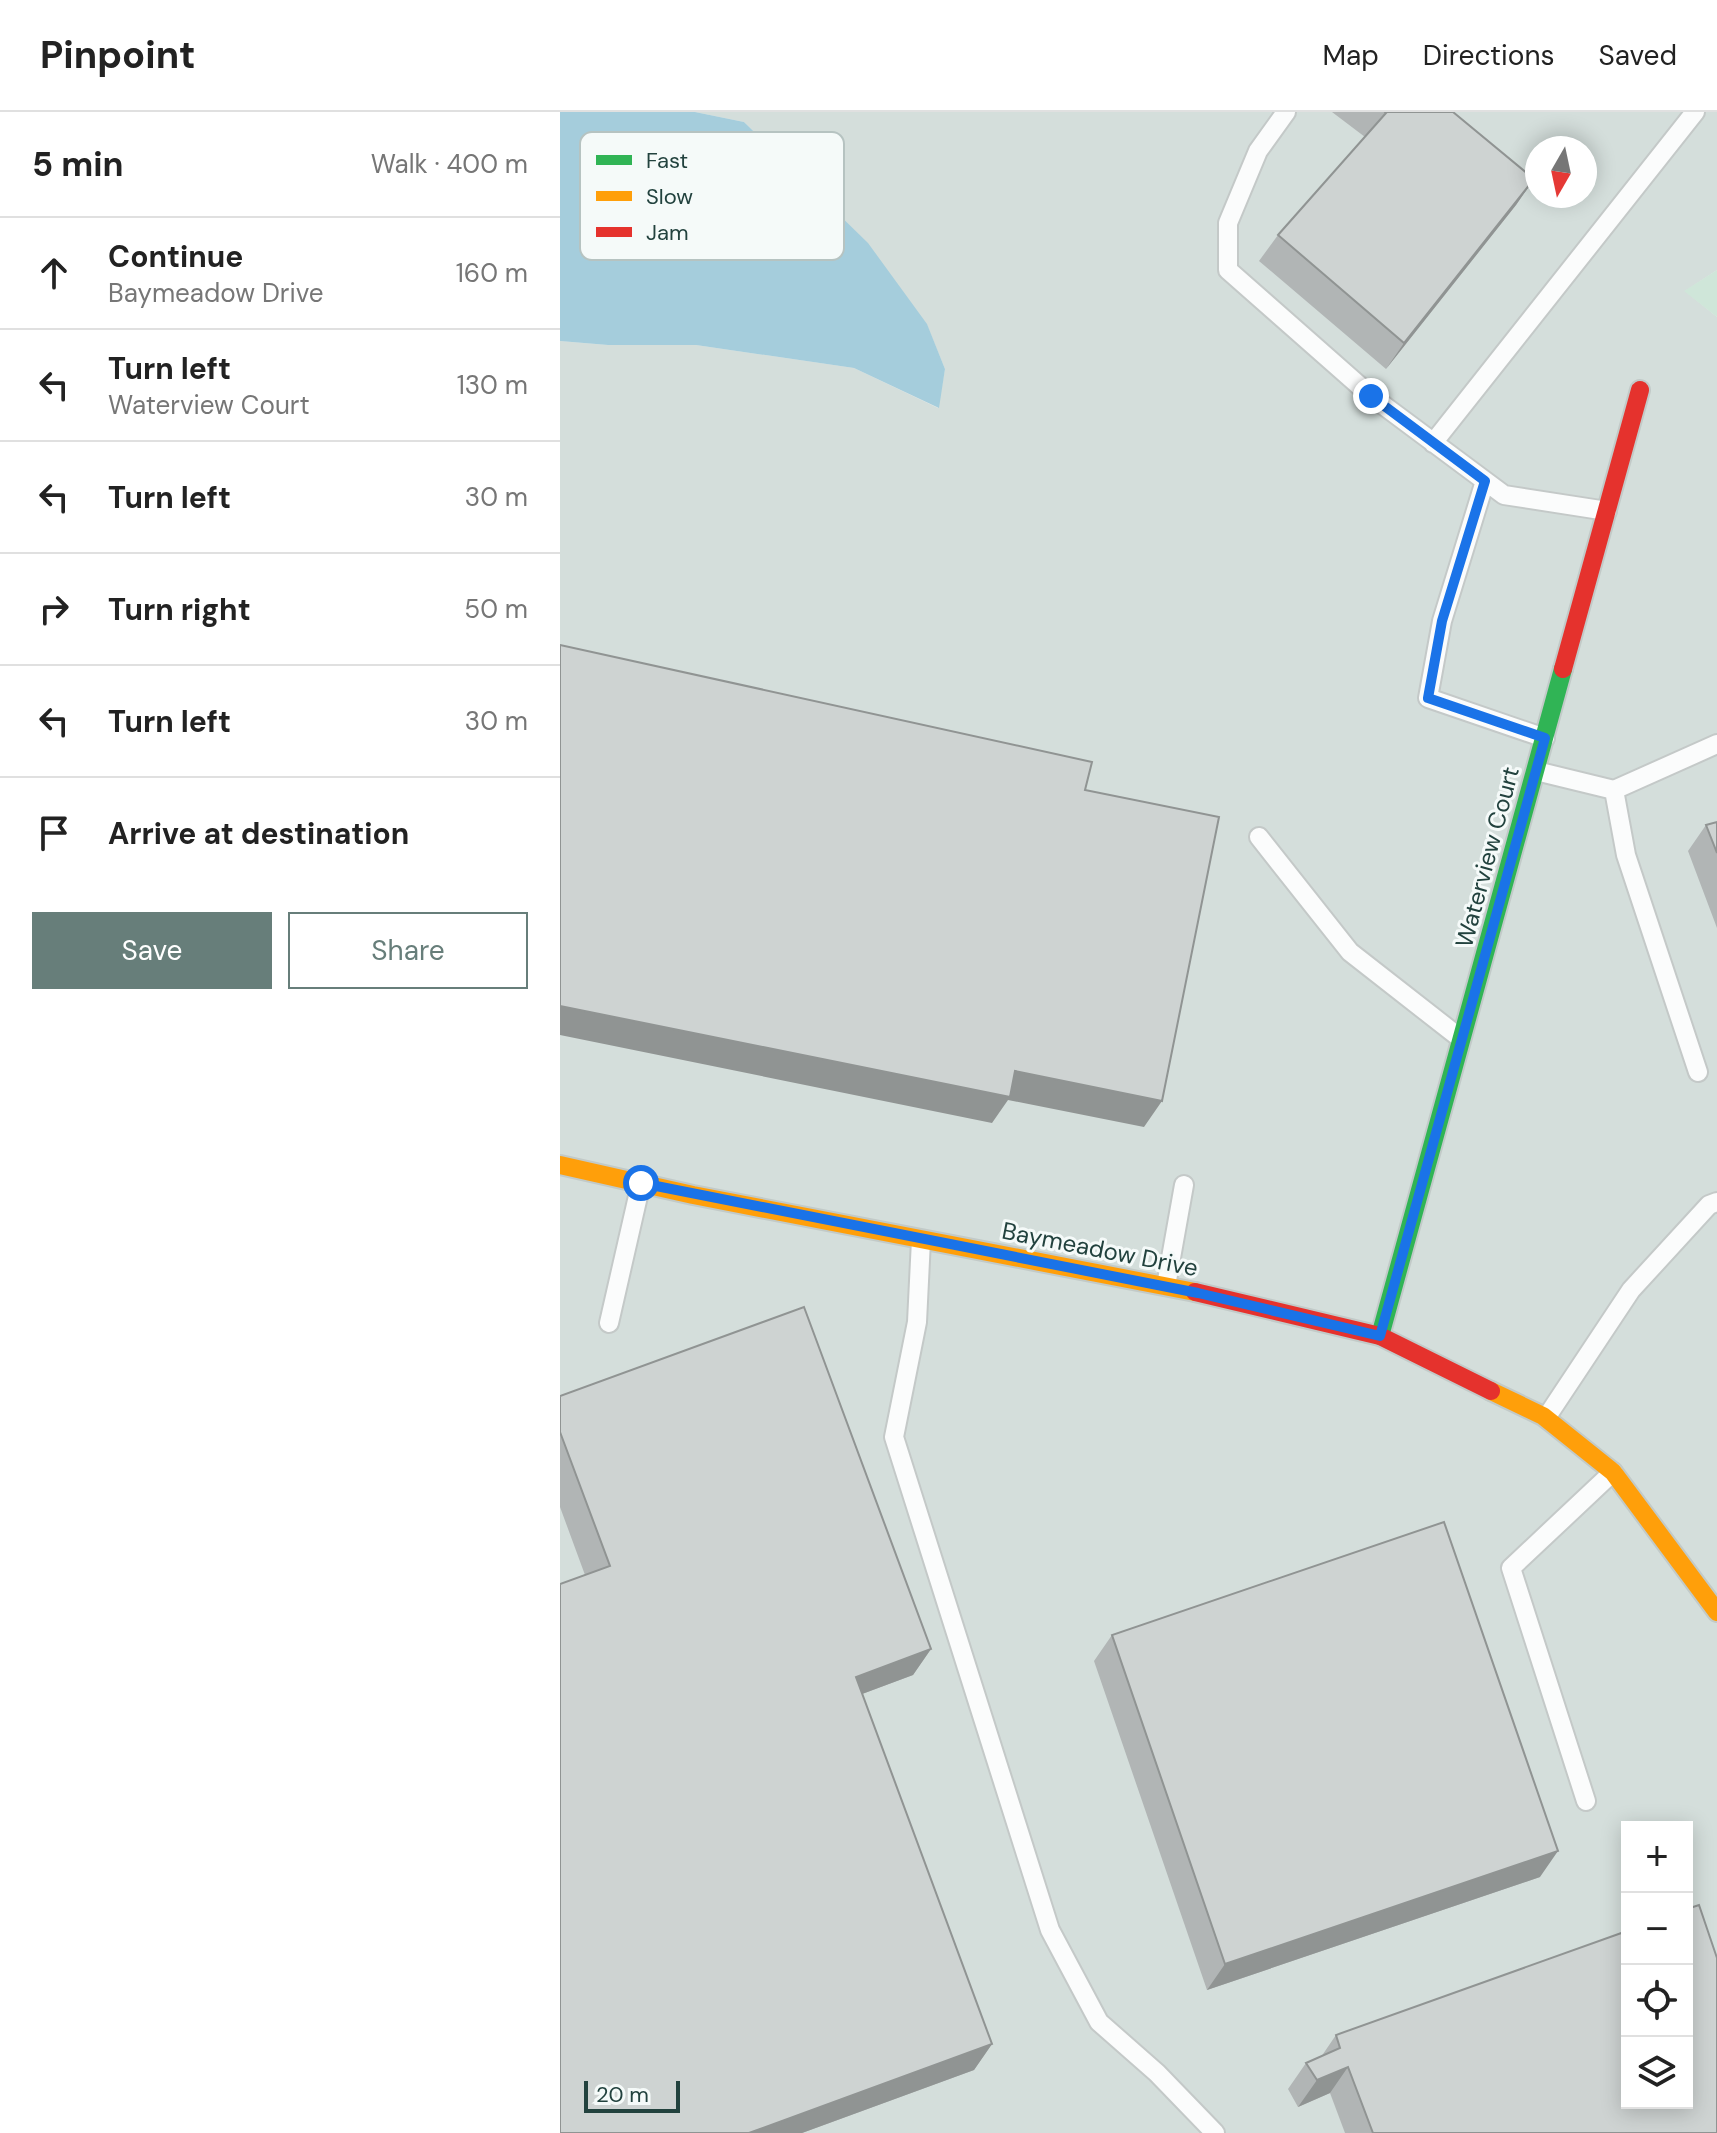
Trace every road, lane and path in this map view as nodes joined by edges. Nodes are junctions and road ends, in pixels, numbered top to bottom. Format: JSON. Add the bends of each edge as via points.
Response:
{"nodes":[{"id":1,"x":1286,"y":112,"type":"edge"},
{"id":2,"x":1695,"y":112,"type":"edge"},
{"id":3,"x":1640,"y":390,"type":"dead end"},
{"id":4,"x":1433,"y":443,"type":"junction"},
{"id":5,"x":1485,"y":481,"type":"junction"},
{"id":6,"x":1607,"y":511,"type":"junction"},
{"id":7,"x":1545,"y":738,"type":"junction"},
{"id":8,"x":1717,"y":744,"type":"edge"},
{"id":9,"x":1536,"y":771,"type":"junction"},
{"id":10,"x":1614,"y":790,"type":"junction"},
{"id":11,"x":1259,"y":837,"type":"dead end"},
{"id":12,"x":1462,"y":1040,"type":"junction"},
{"id":13,"x":1698,"y":1072,"type":"dead end"},
{"id":14,"x":560,"y":1165,"type":"edge"},
{"id":15,"x":641,"y":1183,"type":"junction"},
{"id":16,"x":1184,"y":1185,"type":"dead end"},
{"id":17,"x":1717,"y":1202,"type":"edge"},
{"id":18,"x":921,"y":1239,"type":"junction"},
{"id":19,"x":1166,"y":1286,"type":"junction"},
{"id":20,"x":609,"y":1323,"type":"dead end"},
{"id":21,"x":1380,"y":1336,"type":"junction"},
{"id":22,"x":1546,"y":1418,"type":"junction"},
{"id":23,"x":1613,"y":1472,"type":"junction"},
{"id":24,"x":1717,"y":1612,"type":"edge"},
{"id":25,"x":1586,"y":1801,"type":"dead end"},
{"id":26,"x":1215,"y":2133,"type":"edge"}],
"edges":[{"from":1,"to":4,"type":"lane","via":[[1258,151],[1228,223],[1228,270],[1371,396]]},
{"from":2,"to":4,"type":"lane"},
{"from":3,"to":6,"type":"street","name":"Waterview Court"},
{"from":4,"to":5,"type":"lane"},
{"from":5,"to":6,"type":"lane","via":[[1504,495]]},
{"from":5,"to":7,"type":"lane","via":[[1442,621],[1428,698]]},
{"from":6,"to":7,"type":"street","name":"Waterview Court"},
{"from":7,"to":9,"type":"street","name":"Waterview Court"},
{"from":8,"to":10,"type":"lane"},
{"from":9,"to":10,"type":"lane"},
{"from":9,"to":12,"type":"street","name":"Waterview Court"},
{"from":10,"to":13,"type":"lane","via":[[1626,855]]},
{"from":11,"to":12,"type":"lane","via":[[1350,952]]},
{"from":12,"to":21,"type":"street","name":"Waterview Court"},
{"from":14,"to":15,"type":"street","name":"Baymeadow Drive"},
{"from":15,"to":18,"type":"street","name":"Baymeadow Drive"},
{"from":15,"to":20,"type":"lane"},
{"from":16,"to":19,"type":"lane"},
{"from":17,"to":22,"type":"lane","via":[[1631,1290]]},
{"from":18,"to":19,"type":"street","name":"Baymeadow Drive"},
{"from":18,"to":26,"type":"lane","via":[[917,1322],[894,1437],[1050,1930],[1099,2022]]},
{"from":19,"to":21,"type":"street","name":"Baymeadow Drive"},
{"from":21,"to":22,"type":"street","name":"Baymeadow Drive"},
{"from":22,"to":23,"type":"street","name":"Baymeadow Drive"},
{"from":23,"to":24,"type":"street","name":"Baymeadow Drive"},
{"from":23,"to":25,"type":"lane","via":[[1511,1568]]}]}
